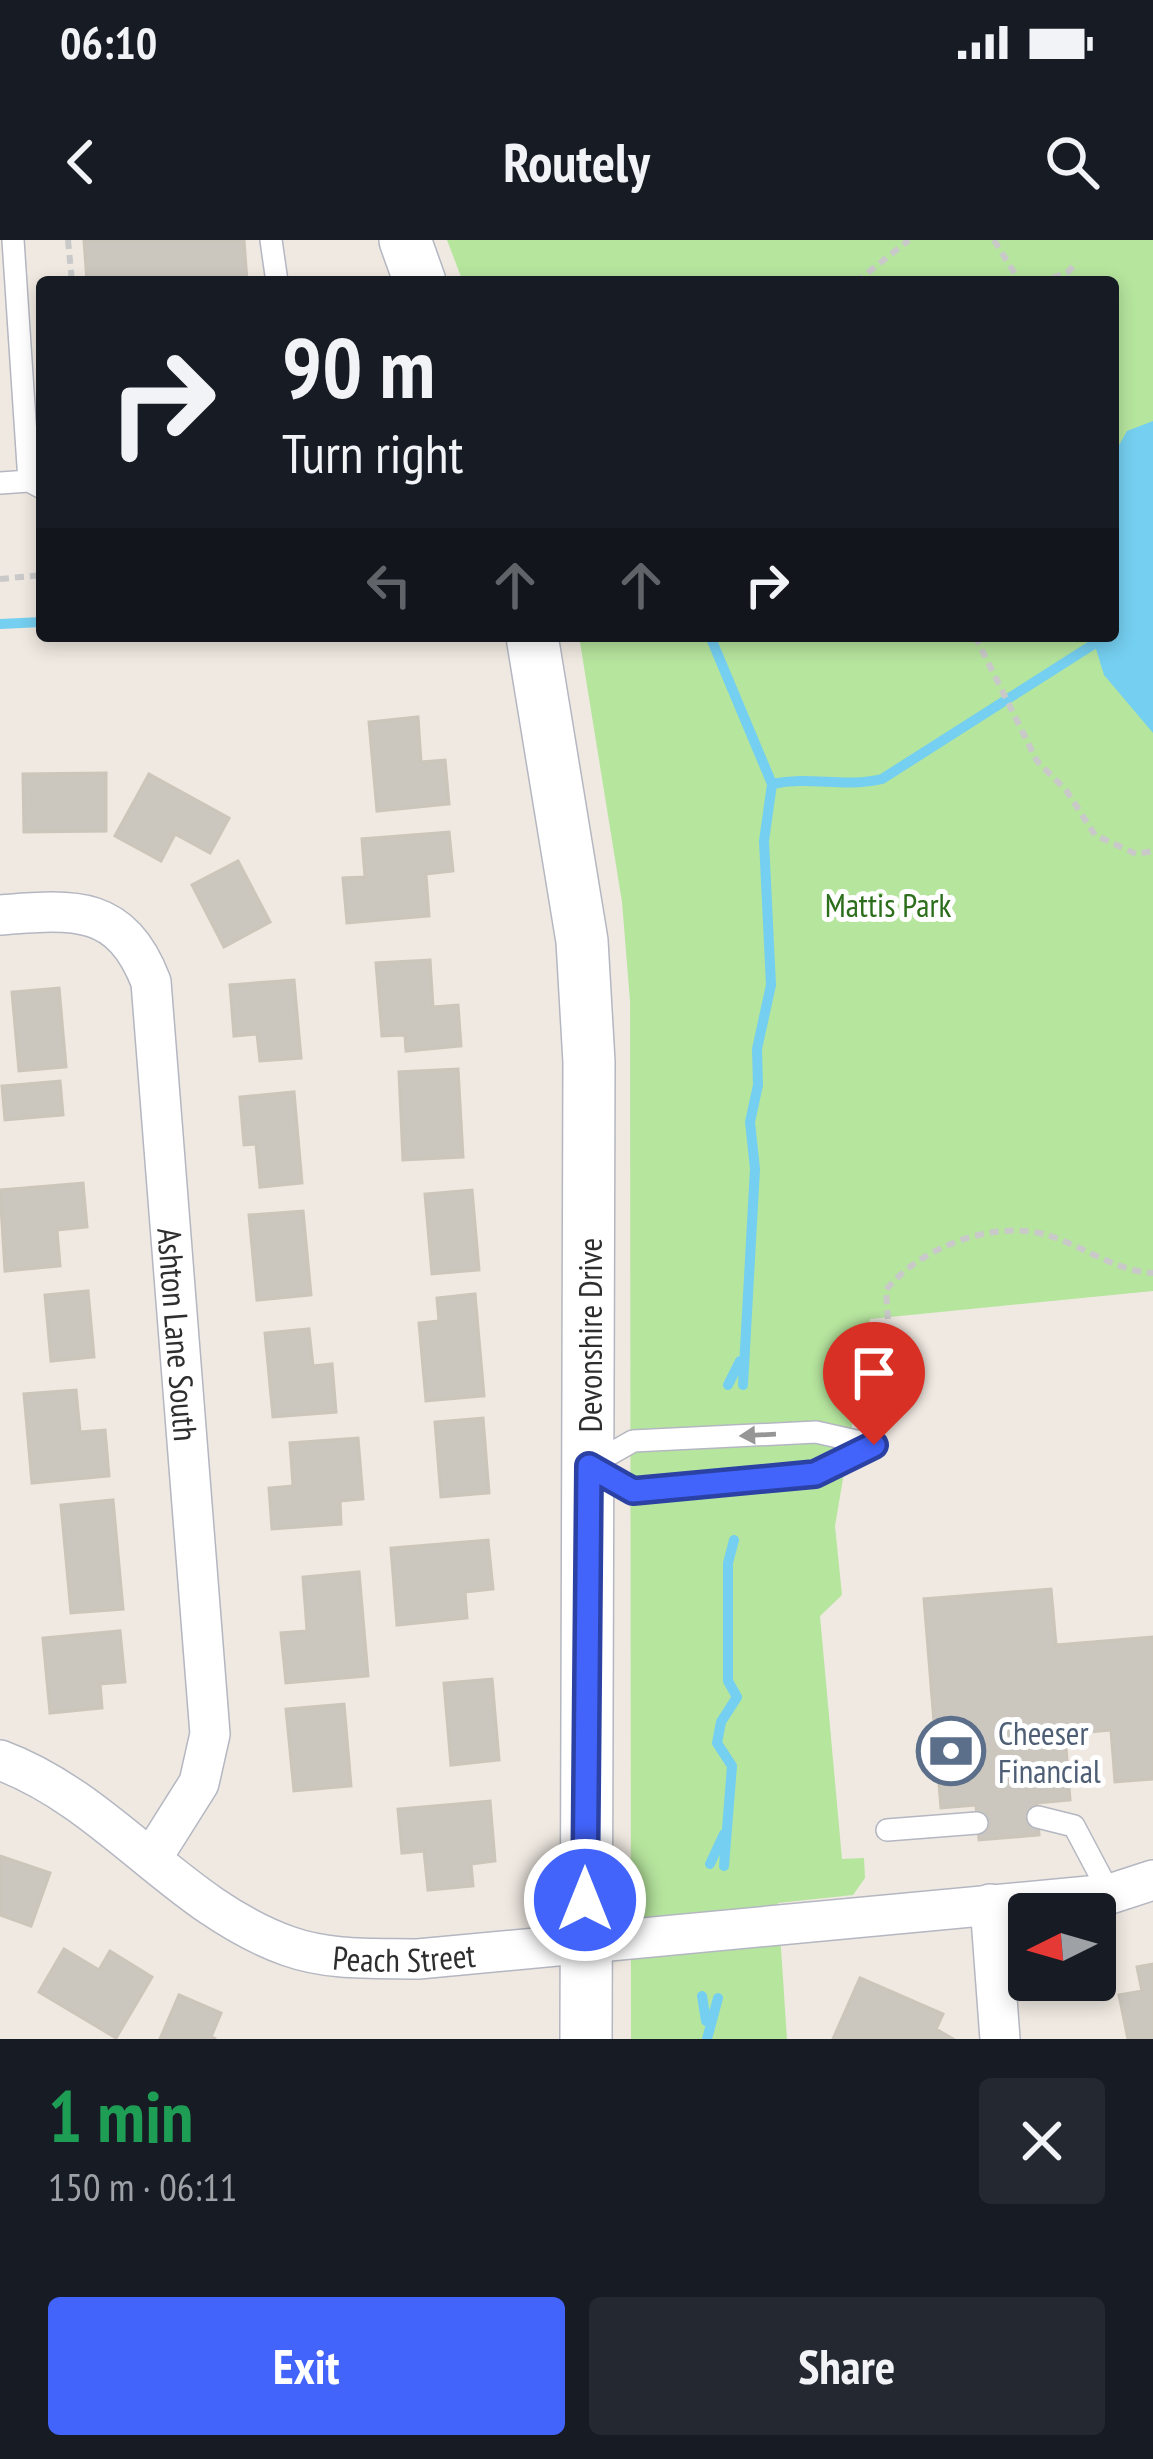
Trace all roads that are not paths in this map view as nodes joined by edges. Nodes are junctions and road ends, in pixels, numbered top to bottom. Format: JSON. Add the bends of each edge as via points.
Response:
{"nodes":[{"id":1,"x":13,"y":240,"type":"edge"},
{"id":2,"x":271,"y":240,"type":"edge"},
{"id":3,"x":405,"y":240,"type":"edge"},
{"id":4,"x":276,"y":276,"type":"edge"},
{"id":5,"x":418,"y":276,"type":"edge"},
{"id":6,"x":0,"y":483,"type":"edge"},
{"id":7,"x":36,"y":484,"type":"edge"},
{"id":8,"x":533,"y":642,"type":"edge"},
{"id":9,"x":0,"y":915,"type":"edge"},
{"id":10,"x":589,"y":1466,"type":"junction"},
{"id":11,"x":0,"y":1760,"type":"edge"},
{"id":12,"x":1038,"y":1817,"type":"dead end"},
{"id":13,"x":977,"y":1823,"type":"dead end"},
{"id":14,"x":887,"y":1830,"type":"dead end"},
{"id":15,"x":153,"y":1856,"type":"junction"},
{"id":16,"x":1153,"y":1880,"type":"edge"},
{"id":17,"x":1108,"y":1893,"type":"edge"},
{"id":18,"x":1112,"y":1893,"type":"edge"},
{"id":19,"x":1008,"y":1902,"type":"edge"},
{"id":20,"x":990,"y":1904,"type":"junction"},
{"id":21,"x":584,"y":1942,"type":"junction"},
{"id":22,"x":586,"y":2039,"type":"edge"},
{"id":23,"x":1000,"y":2039,"type":"edge"}],
"edges":[{"from":1,"to":7,"type":"lane"},
{"from":2,"to":4,"type":"lane"},
{"from":3,"to":5,"type":"street"},
{"from":6,"to":7,"type":"lane"},
{"from":8,"to":10,"type":"street","name":"Devonshire Drive","via":[[582,941],[590,1062]]},
{"from":9,"to":15,"type":"street","name":"Ashton Lane South","via":[[76,912],[105,920],[138,949],[151,982],[210,1734],[199,1783]]},
{"from":10,"to":10,"type":"lane","one_way":true,"via":[[633,1491],[815,1474],[874,1445],[816,1432],[633,1441]]},
{"from":10,"to":21,"type":"street","name":"Devonshire Drive"},
{"from":11,"to":15,"type":"street","name":"Peach Street","via":[[56,1783]]},
{"from":12,"to":17,"type":"lane","via":[[1074,1826]]},
{"from":13,"to":14,"type":"lane"},
{"from":15,"to":21,"type":"street","name":"Peach Street","via":[[237,1924],[343,1958]]},
{"from":16,"to":18,"type":"street","name":"Peach Street"},
{"from":19,"to":20,"type":"street","name":"Peach Street"},
{"from":20,"to":21,"type":"street","name":"Peach Street"},
{"from":20,"to":23,"type":"street"},
{"from":21,"to":22,"type":"street","name":"Devonshire Drive"}]}
